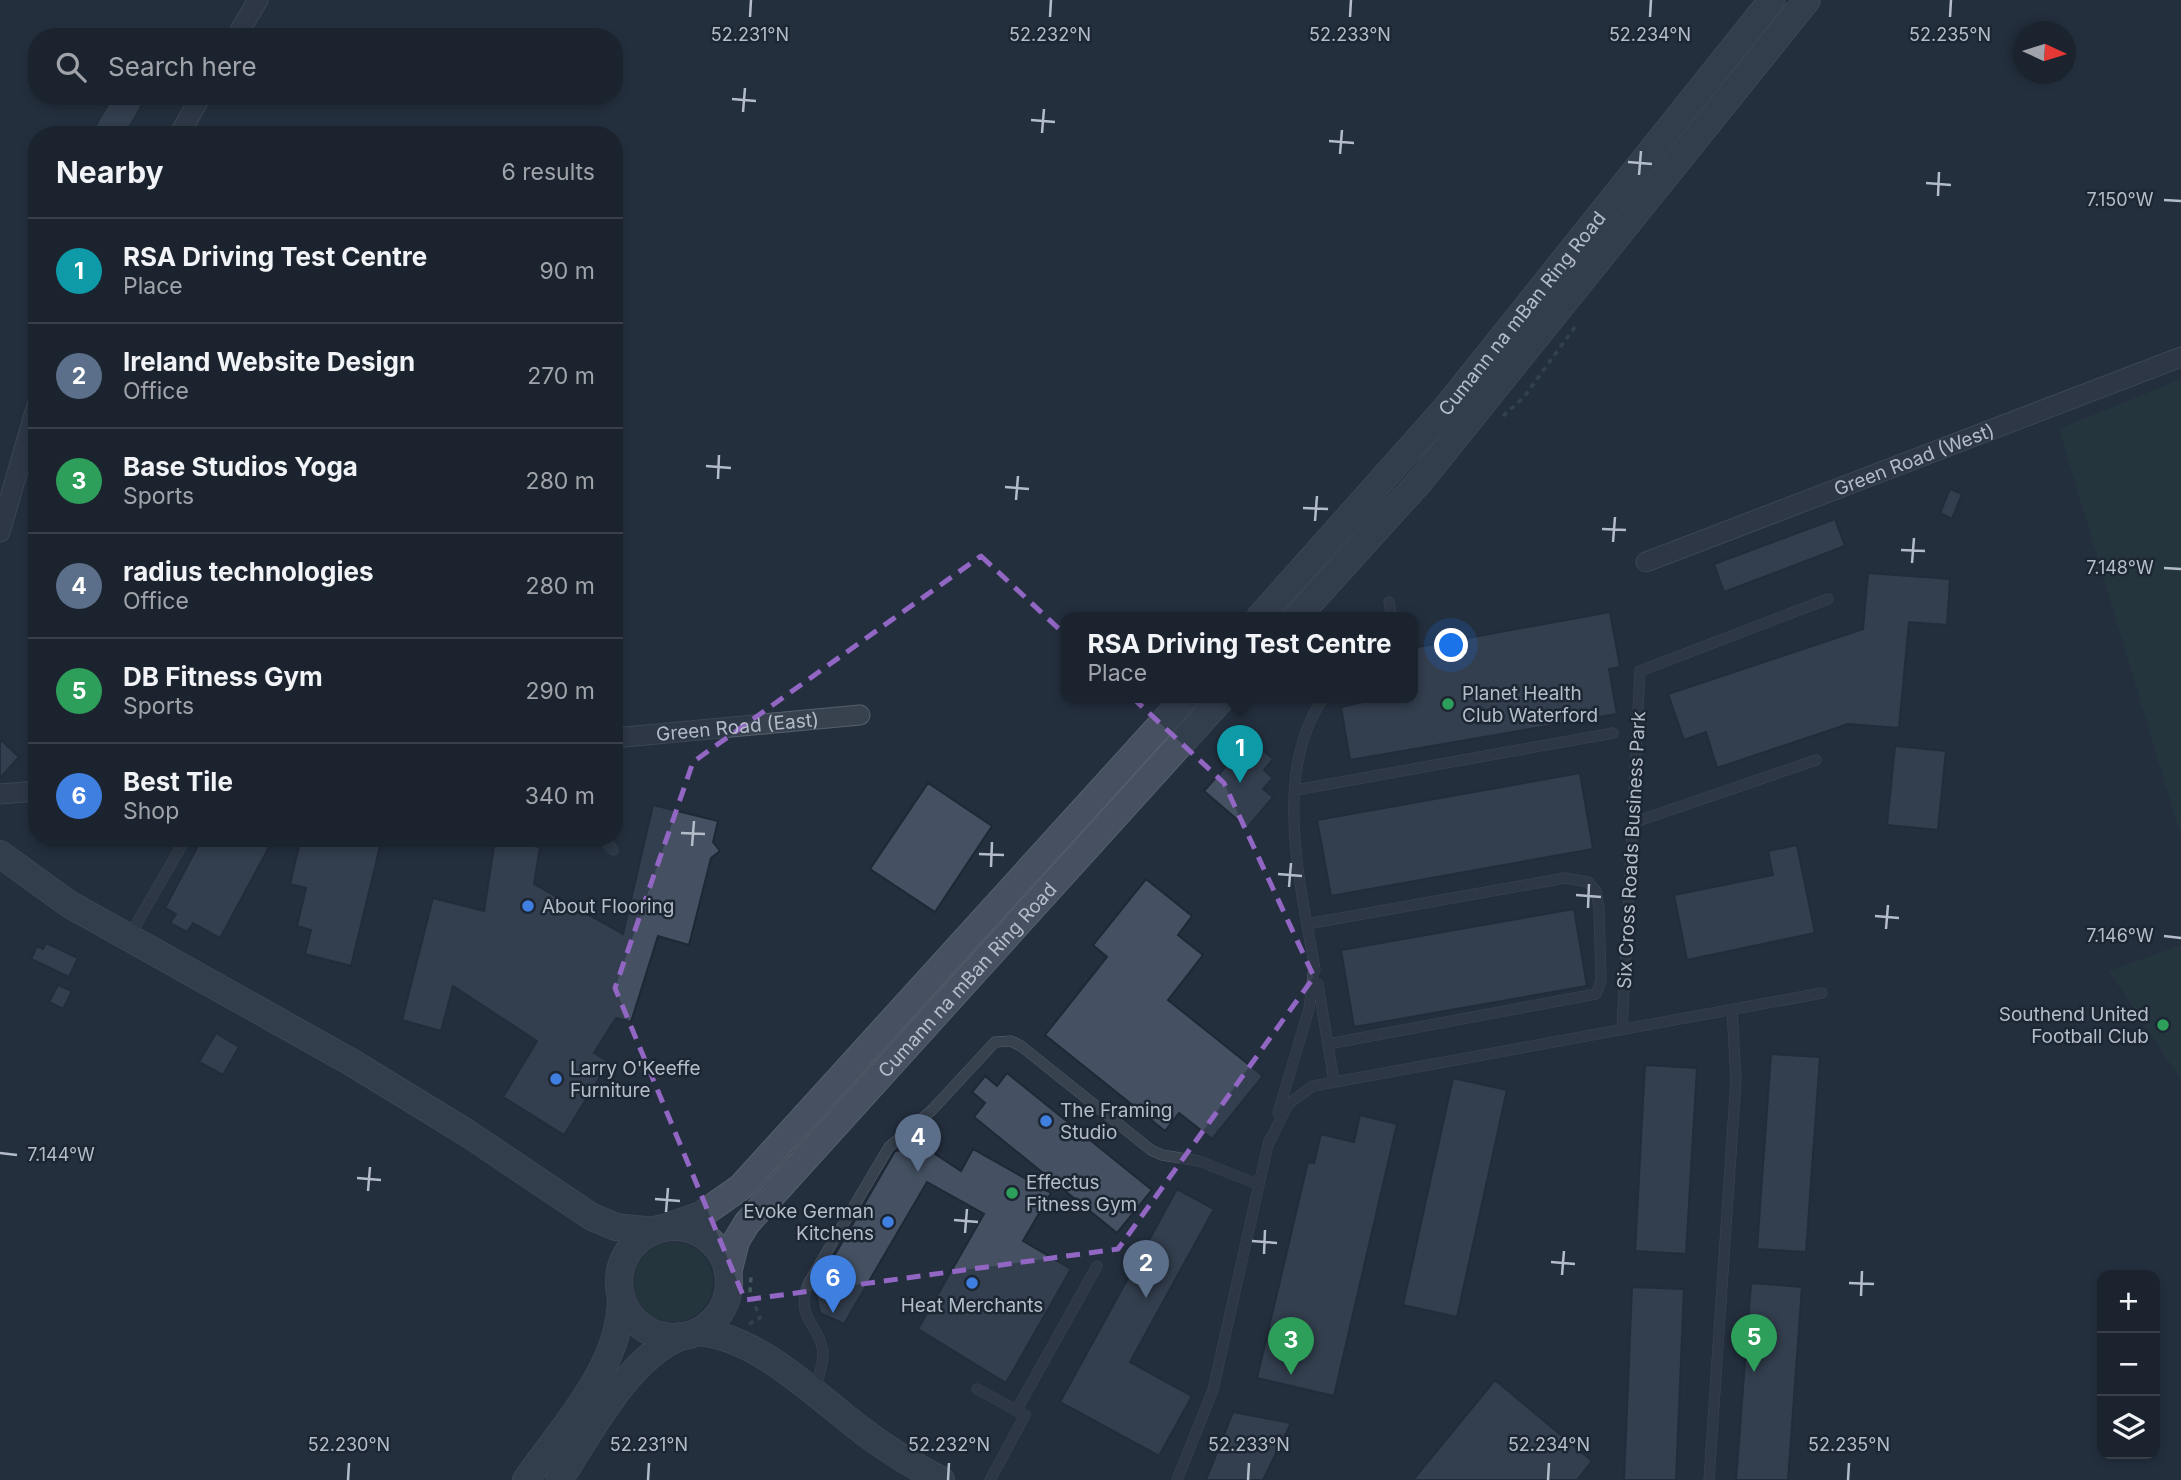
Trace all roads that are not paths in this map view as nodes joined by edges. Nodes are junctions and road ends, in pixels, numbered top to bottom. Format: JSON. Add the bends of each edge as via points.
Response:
{"nodes":[{"id":1,"x":258,"y":0,"type":"edge"},
{"id":2,"x":1772,"y":0,"type":"edge"},
{"id":3,"x":1807,"y":0,"type":"edge"},
{"id":4,"x":241,"y":28,"type":"edge"},
{"id":5,"x":196,"y":105,"type":"edge"},
{"id":6,"x":184,"y":126,"type":"edge"},
{"id":7,"x":2181,"y":357,"type":"edge"},
{"id":8,"x":28,"y":436,"type":"edge"},
{"id":9,"x":0,"y":532,"type":"edge"},
{"id":10,"x":1646,"y":562,"type":"dead end"},
{"id":11,"x":1828,"y":598,"type":"dead end"},
{"id":12,"x":1389,"y":602,"type":"dead end"},
{"id":13,"x":1264,"y":612,"type":"edge"},
{"id":14,"x":1302,"y":612,"type":"edge"},
{"id":15,"x":1391,"y":612,"type":"edge"},
{"id":16,"x":1181,"y":703,"type":"edge"},
{"id":17,"x":1218,"y":703,"type":"edge"},
{"id":18,"x":1321,"y":703,"type":"edge"},
{"id":19,"x":860,"y":715,"type":"dead end"},
{"id":20,"x":1613,"y":733,"type":"dead end"},
{"id":21,"x":623,"y":737,"type":"edge"},
{"id":22,"x":1816,"y":760,"type":"dead end"},
{"id":23,"x":1296,"y":790,"type":"junction"},
{"id":24,"x":28,"y":792,"type":"edge"},
{"id":25,"x":0,"y":794,"type":"edge"},
{"id":26,"x":1632,"y":822,"type":"junction"},
{"id":27,"x":181,"y":847,"type":"edge"},
{"id":28,"x":610,"y":847,"type":"edge"},
{"id":29,"x":613,"y":850,"type":"dead end"},
{"id":30,"x":0,"y":853,"type":"edge"},
{"id":31,"x":1307,"y":924,"type":"junction"},
{"id":32,"x":128,"y":939,"type":"junction"},
{"id":33,"x":1314,"y":965,"type":"junction"},
{"id":34,"x":1822,"y":993,"type":"dead end"},
{"id":35,"x":1732,"y":1010,"type":"junction"},
{"id":36,"x":1622,"y":1030,"type":"junction"},
{"id":37,"x":1328,"y":1044,"type":"junction"},
{"id":38,"x":1334,"y":1082,"type":"junction"},
{"id":39,"x":1268,"y":1145,"type":"junction"},
{"id":40,"x":1257,"y":1184,"type":"junction"},
{"id":41,"x":581,"y":1211,"type":"junction"},
{"id":42,"x":659,"y":1230,"type":"junction"},
{"id":43,"x":1097,"y":1266,"type":"dead end"},
{"id":44,"x":736,"y":1276,"type":"junction"},
{"id":45,"x":620,"y":1288,"type":"junction"},
{"id":46,"x":690,"y":1334,"type":"junction"},
{"id":47,"x":746,"y":1338,"type":"junction"},
{"id":48,"x":977,"y":1389,"type":"dead end"},
{"id":49,"x":814,"y":1394,"type":"junction"},
{"id":50,"x":1016,"y":1410,"type":"junction"},
{"id":51,"x":526,"y":1480,"type":"edge"},
{"id":52,"x":559,"y":1480,"type":"edge"},
{"id":53,"x":941,"y":1480,"type":"edge"},
{"id":54,"x":990,"y":1480,"type":"edge"},
{"id":55,"x":1177,"y":1480,"type":"edge"},
{"id":56,"x":1709,"y":1480,"type":"edge"}],
"edges":[{"from":1,"to":4,"type":"street"},
{"from":2,"to":13,"type":"main road","name":"Cumann na mBan Ring Road","via":[[1447,407]]},
{"from":3,"to":14,"type":"main road","name":"Cumann na mBan Ring Road","via":[[1421,480]]},
{"from":5,"to":6,"type":"street"},
{"from":7,"to":10,"type":"street","name":"Green Road (West)"},
{"from":8,"to":9,"type":"street"},
{"from":11,"to":26,"type":"lane","name":"Six Cross Roads Business Park","via":[[1640,671]]},
{"from":12,"to":15,"type":"lane"},
{"from":16,"to":42,"type":"main road","name":"Cumann na mBan Ring Road","via":[[741,1187],[701,1215]]},
{"from":17,"to":44,"type":"main road","name":"Cumann na mBan Ring Road","via":[[747,1223],[736,1241]]},
{"from":18,"to":23,"type":"lane","via":[[1305,737]]},
{"from":19,"to":21,"type":"street","name":"Green Road (East)"},
{"from":20,"to":23,"type":"lane"},
{"from":22,"to":26,"type":"lane"},
{"from":23,"to":31,"type":"lane","via":[[1295,843]]},
{"from":24,"to":25,"type":"street"},
{"from":26,"to":36,"type":"lane","name":"Six Cross Roads Business Park"},
{"from":27,"to":32,"type":"lane"},
{"from":28,"to":29,"type":"lane"},
{"from":30,"to":32,"type":"main road","via":[[59,898]]},
{"from":31,"to":33,"type":"lane"},
{"from":31,"to":37,"type":"lane","via":[[1565,878],[1588,882],[1598,895],[1601,981],[1593,996]]},
{"from":32,"to":41,"type":"main road","via":[[351,1062]]},
{"from":33,"to":37,"type":"lane"},
{"from":33,"to":39,"type":"lane","via":[[1309,1009]]},
{"from":34,"to":35,"type":"lane"},
{"from":35,"to":36,"type":"lane"},
{"from":35,"to":56,"type":"lane","via":[[1736,1066]]},
{"from":36,"to":38,"type":"lane"},
{"from":37,"to":38,"type":"lane"},
{"from":38,"to":39,"type":"lane","via":[[1293,1098]]},
{"from":39,"to":40,"type":"lane"},
{"from":40,"to":49,"type":"lane","via":[[1199,1161],[1157,1153],[1021,1046],[995,1042],[932,1110],[888,1147],[809,1282],[804,1313],[823,1354]]},
{"from":40,"to":55,"type":"lane","via":[[1213,1390]]},
{"from":41,"to":42,"type":"main road","via":[[616,1227]]},
{"from":41,"to":45,"type":"main road","via":[[610,1246]]},
{"from":42,"to":44,"type":"main road","via":[[683,1228],[701,1234]]},
{"from":42,"to":45,"type":"main road","via":[[638,1241],[626,1256]]},
{"from":43,"to":50,"type":"lane"},
{"from":44,"to":46,"type":"main road","via":[[718,1316]]},
{"from":44,"to":47,"type":"main road"},
{"from":45,"to":46,"type":"main road","via":[[629,1313],[644,1327],[662,1336]]},
{"from":45,"to":51,"type":"main road","via":[[619,1330],[610,1354]]},
{"from":46,"to":47,"type":"main road"},
{"from":46,"to":52,"type":"main road","via":[[662,1346],[634,1372]]},
{"from":47,"to":49,"type":"main road"},
{"from":48,"to":50,"type":"lane"},
{"from":49,"to":53,"type":"main road","via":[[893,1453]]},
{"from":50,"to":54,"type":"lane","via":[[1025,1415]]}]}
